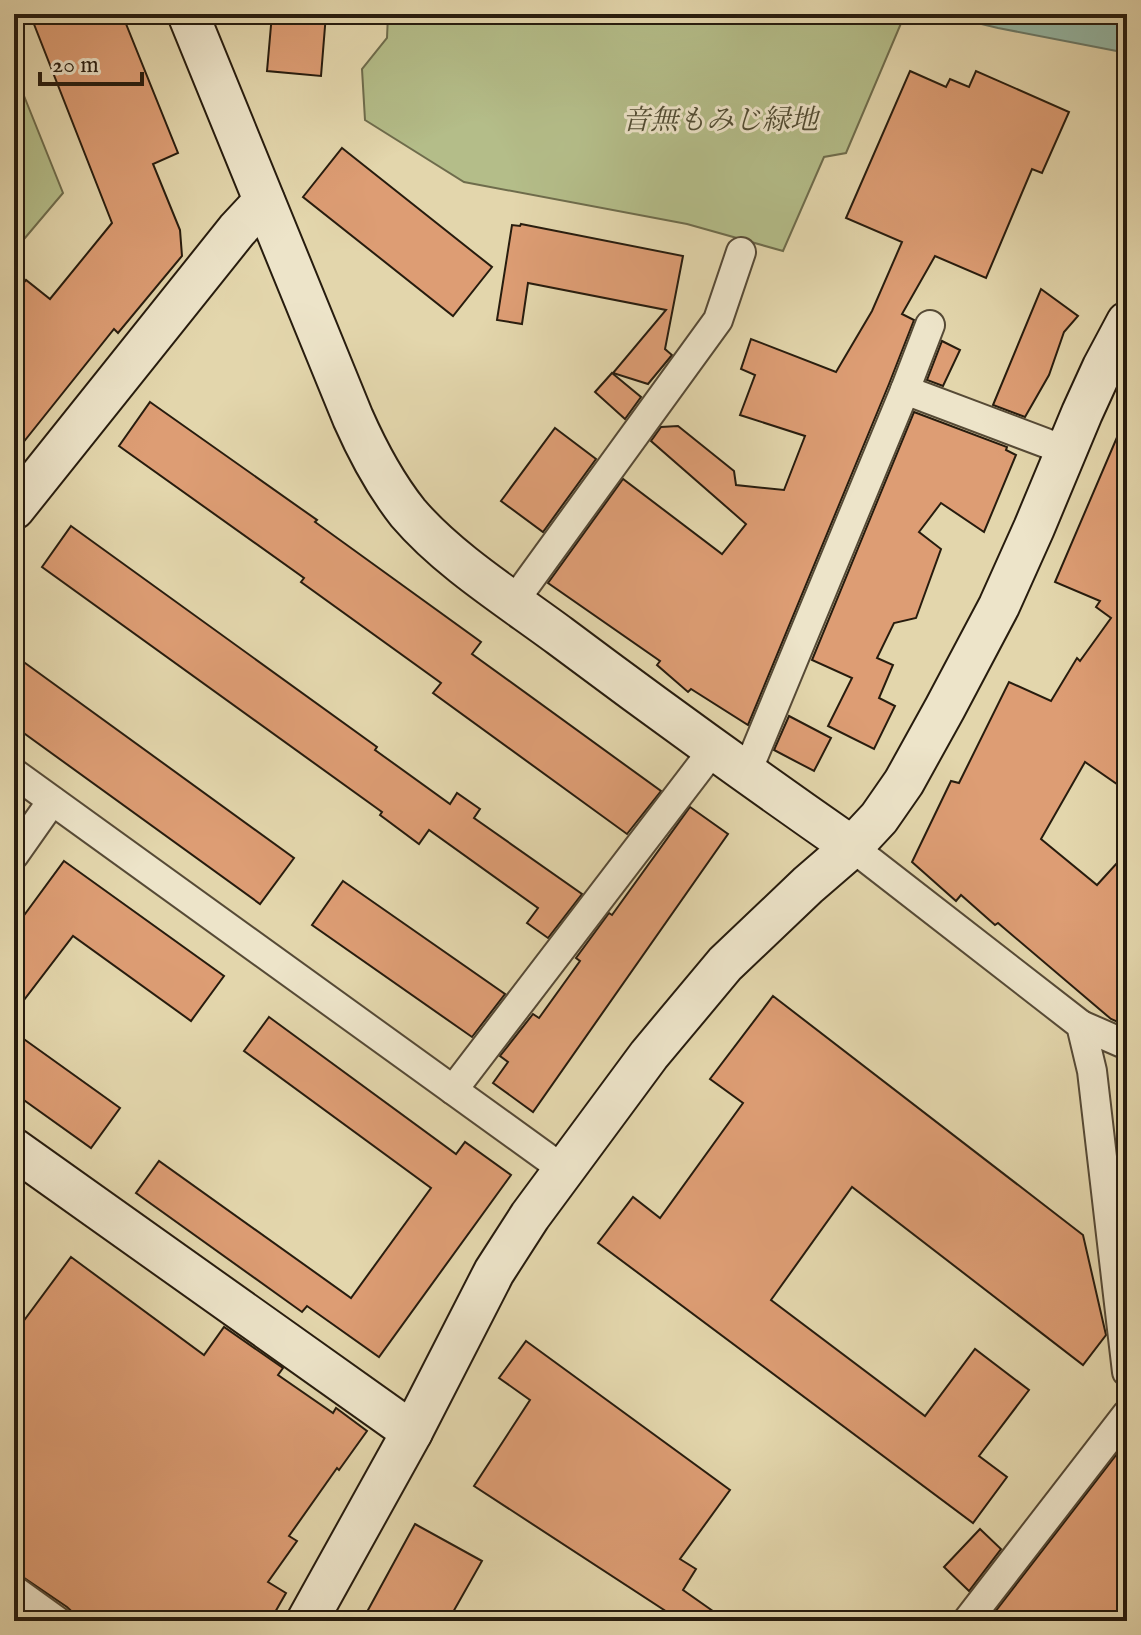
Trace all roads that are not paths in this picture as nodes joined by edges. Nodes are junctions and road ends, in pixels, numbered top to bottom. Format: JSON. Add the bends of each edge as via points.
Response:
{"nodes":[{"id":1,"x":188,"y":14,"type":"edge"},
{"id":2,"x":264,"y":201,"type":"junction"},
{"id":3,"x":741,"y":252,"type":"dead end"},
{"id":4,"x":1127,"y":322,"type":"edge"},
{"id":5,"x":930,"y":325,"type":"dead end"},
{"id":6,"x":905,"y":390,"type":"junction"},
{"id":7,"x":1067,"y":451,"type":"junction"},
{"id":8,"x":14,"y":509,"type":"edge"},
{"id":9,"x":514,"y":601,"type":"junction"},
{"id":10,"x":713,"y":750,"type":"junction"},
{"id":11,"x":14,"y":773,"type":"edge"},
{"id":12,"x":746,"y":774,"type":"junction"},
{"id":13,"x":52,"y":801,"type":"junction"},
{"id":14,"x":852,"y":847,"type":"junction"},
{"id":15,"x":14,"y":855,"type":"edge"},
{"id":16,"x":1081,"y":1025,"type":"junction"},
{"id":17,"x":1127,"y":1045,"type":"edge"},
{"id":18,"x":453,"y":1090,"type":"junction"},
{"id":19,"x":14,"y":1149,"type":"edge"},
{"id":20,"x":564,"y":1170,"type":"junction"},
{"id":21,"x":1127,"y":1372,"type":"edge"},
{"id":22,"x":1127,"y":1414,"type":"edge"},
{"id":23,"x":412,"y":1432,"type":"junction"},
{"id":24,"x":14,"y":1590,"type":"edge"},
{"id":25,"x":57,"y":1621,"type":"edge"},
{"id":26,"x":307,"y":1621,"type":"edge"},
{"id":27,"x":967,"y":1621,"type":"edge"}],
"edges":[{"from":1,"to":2,"type":"street"},
{"from":2,"to":8,"type":"street"},
{"from":2,"to":9,"type":"street","via":[[353,418],[386,483],[452,556]]},
{"from":3,"to":9,"type":"street","via":[[718,320]]},
{"from":4,"to":7,"type":"street"},
{"from":5,"to":6,"type":"street"},
{"from":6,"to":7,"type":"street"},
{"from":6,"to":12,"type":"street"},
{"from":7,"to":14,"type":"street","via":[[999,606],[932,733],[879,818]]},
{"from":9,"to":10,"type":"street"},
{"from":10,"to":12,"type":"street"},
{"from":10,"to":18,"type":"street"},
{"from":11,"to":13,"type":"street"},
{"from":12,"to":14,"type":"street"},
{"from":13,"to":15,"type":"street"},
{"from":13,"to":18,"type":"street"},
{"from":14,"to":16,"type":"street"},
{"from":14,"to":20,"type":"street","via":[[725,964]]},
{"from":16,"to":17,"type":"street"},
{"from":16,"to":21,"type":"street","via":[[1092,1071]]},
{"from":18,"to":20,"type":"street"},
{"from":19,"to":23,"type":"street"},
{"from":20,"to":23,"type":"street","via":[[494,1272]]},
{"from":22,"to":27,"type":"street"},
{"from":23,"to":26,"type":"street"},
{"from":24,"to":25,"type":"street"}]}
